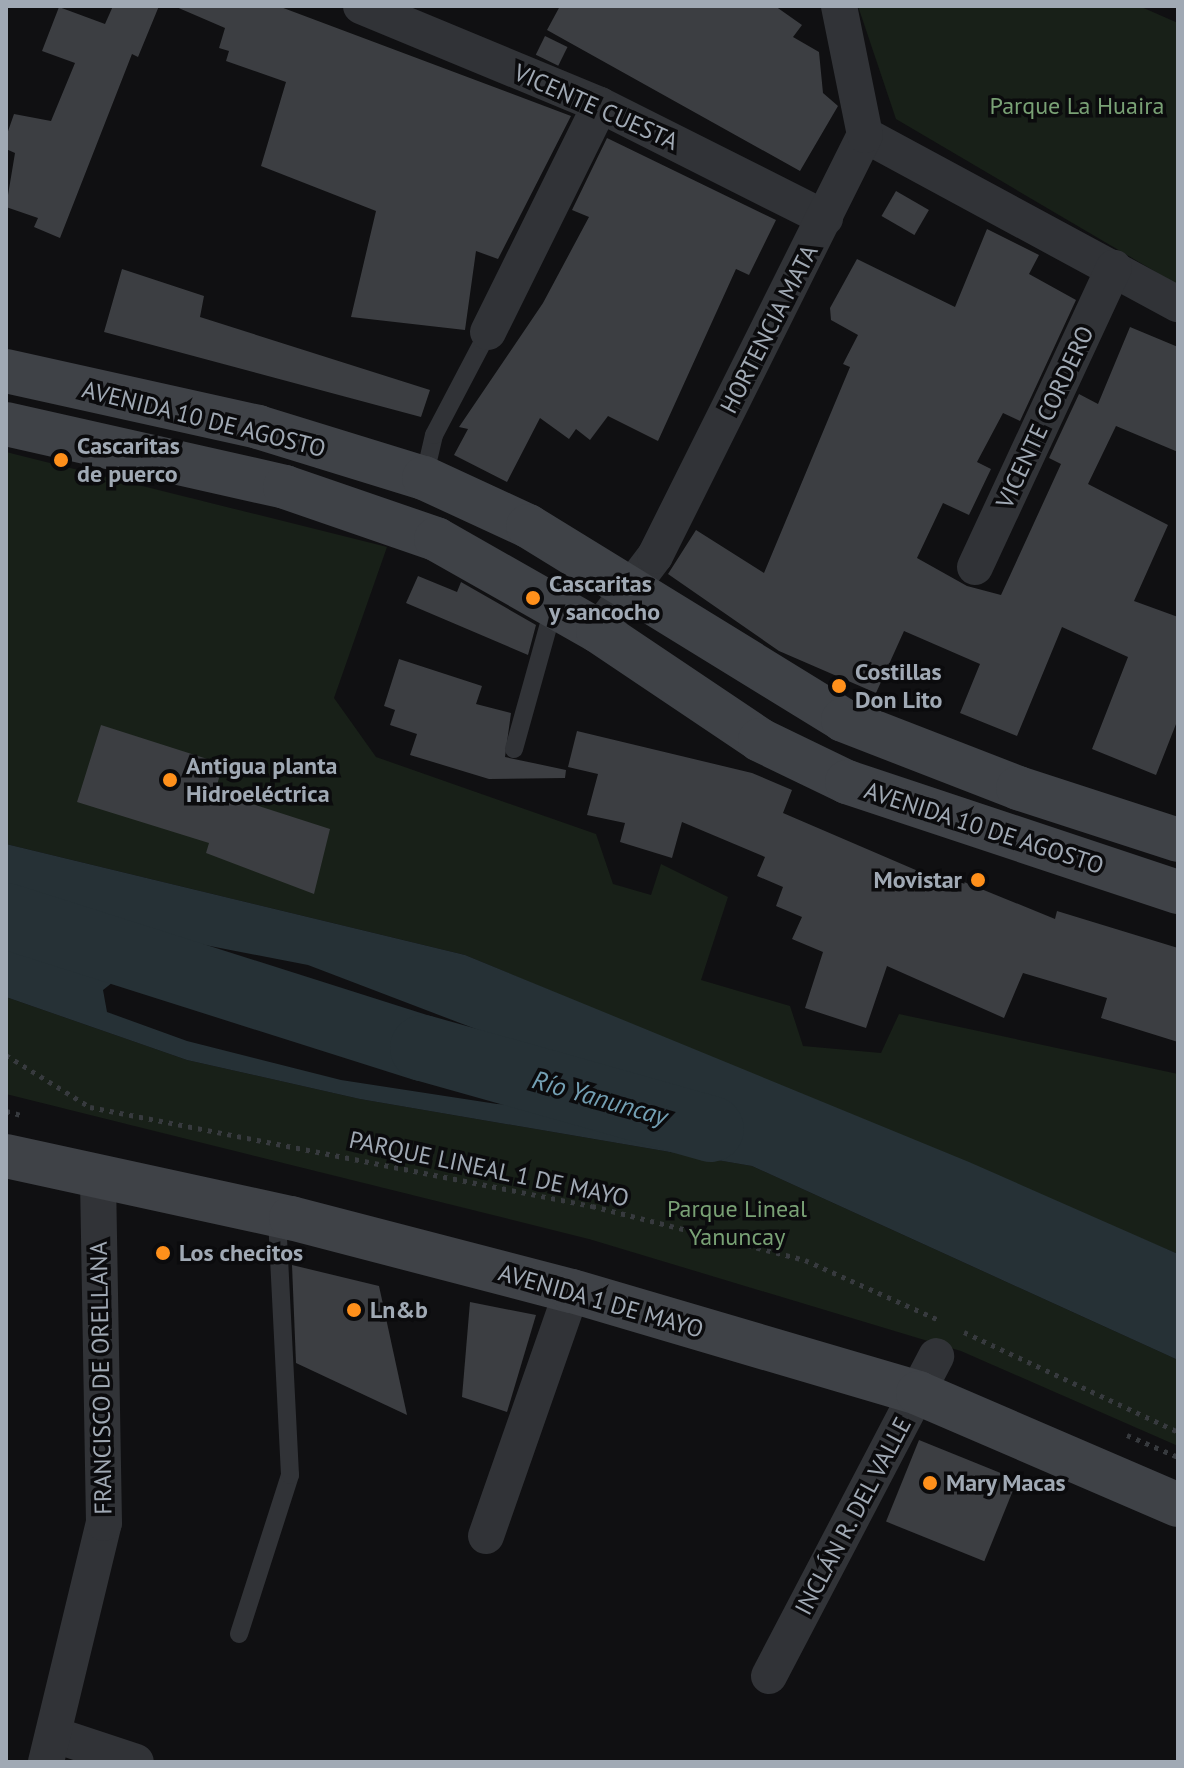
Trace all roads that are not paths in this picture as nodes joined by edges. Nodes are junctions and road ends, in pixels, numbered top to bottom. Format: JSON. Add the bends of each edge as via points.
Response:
{"nodes":[{"id":1,"x":361,"y":6,"type":"edge"},
{"id":2,"x":839,"y":6,"type":"edge"},
{"id":3,"x":600,"y":105,"type":"junction"},
{"id":4,"x":865,"y":135,"type":"junction"},
{"id":5,"x":825,"y":218,"type":"junction"},
{"id":6,"x":1114,"y":268,"type":"junction"},
{"id":7,"x":1178,"y":304,"type":"edge"},
{"id":8,"x":488,"y":332,"type":"joint"},
{"id":9,"x":6,"y":371,"type":"edge"},
{"id":10,"x":6,"y":424,"type":"edge"},
{"id":11,"x":424,"y":478,"type":"junction"},
{"id":12,"x":975,"y":567,"type":"dead end"},
{"id":13,"x":633,"y":591,"type":"junction"},
{"id":14,"x":554,"y":606,"type":"junction"},
{"id":15,"x":598,"y":631,"type":"junction"},
{"id":16,"x":514,"y":749,"type":"dead end"},
{"id":17,"x":1178,"y":840,"type":"edge"},
{"id":18,"x":1178,"y":892,"type":"edge"},
{"id":19,"x":6,"y":1156,"type":"edge"},
{"id":20,"x":98,"y":1178,"type":"junction"},
{"id":21,"x":277,"y":1215,"type":"junction"},
{"id":22,"x":572,"y":1291,"type":"junction"},
{"id":23,"x":938,"y":1350,"type":"junction"},
{"id":24,"x":1178,"y":1505,"type":"edge"},
{"id":25,"x":486,"y":1536,"type":"dead end"},
{"id":26,"x":239,"y":1634,"type":"dead end"},
{"id":27,"x":769,"y":1676,"type":"dead end"},
{"id":28,"x":52,"y":1749,"type":"edge"},
{"id":29,"x":136,"y":1762,"type":"edge"}],
"edges":[{"from":1,"to":3,"type":"street","name":"VICENTE CUESTA"},
{"from":2,"to":4,"type":"street"},
{"from":3,"to":5,"type":"street","name":"VICENTE CUESTA"},
{"from":3,"to":8,"type":"street"},
{"from":4,"to":5,"type":"street","name":"HORTENCIA MATA"},
{"from":4,"to":6,"type":"street"},
{"from":5,"to":13,"type":"street","name":"HORTENCIA MATA"},
{"from":6,"to":7,"type":"street"},
{"from":6,"to":12,"type":"street","name":"VICENTE CORDERO"},
{"from":8,"to":11,"type":"lane","via":[[434,435]]},
{"from":9,"to":11,"type":"main road","name":"AVENIDA 10 DE AGOSTO","via":[[258,427]]},
{"from":10,"to":14,"type":"main road","name":"AVENIDA 10 DE AGOSTO","via":[[356,509],[436,539]]},
{"from":11,"to":13,"type":"main road","name":"AVENIDA 10 DE AGOSTO","via":[[528,526]]},
{"from":13,"to":15,"type":"street","name":"HORTENCIA MATA"},
{"from":13,"to":17,"type":"main road","name":"AVENIDA 10 DE AGOSTO","via":[[843,720]]},
{"from":14,"to":15,"type":"main road","name":"AVENIDA 10 DE AGOSTO"},
{"from":14,"to":16,"type":"lane"},
{"from":15,"to":18,"type":"main road","name":"AVENIDA 10 DE AGOSTO","via":[[760,740],[847,782]]},
{"from":19,"to":20,"type":"main road","name":"AVENIDA 1 DE MAYO"},
{"from":20,"to":21,"type":"main road","name":"AVENIDA 1 DE MAYO"},
{"from":20,"to":28,"type":"street","name":"FRANCISCO DE ORELLANA","via":[[104,1523]]},
{"from":21,"to":22,"type":"main road","name":"AVENIDA 1 DE MAYO"},
{"from":21,"to":26,"type":"lane","via":[[290,1475]]},
{"from":22,"to":23,"type":"main road","name":"AVENIDA 1 DE MAYO"},
{"from":22,"to":25,"type":"street"},
{"from":23,"to":24,"type":"main road","name":"AVENIDA 1 DE MAYO"},
{"from":23,"to":27,"type":"street","name":"INCLÁN R. DEL VALLE"},
{"from":28,"to":29,"type":"street"}]}
